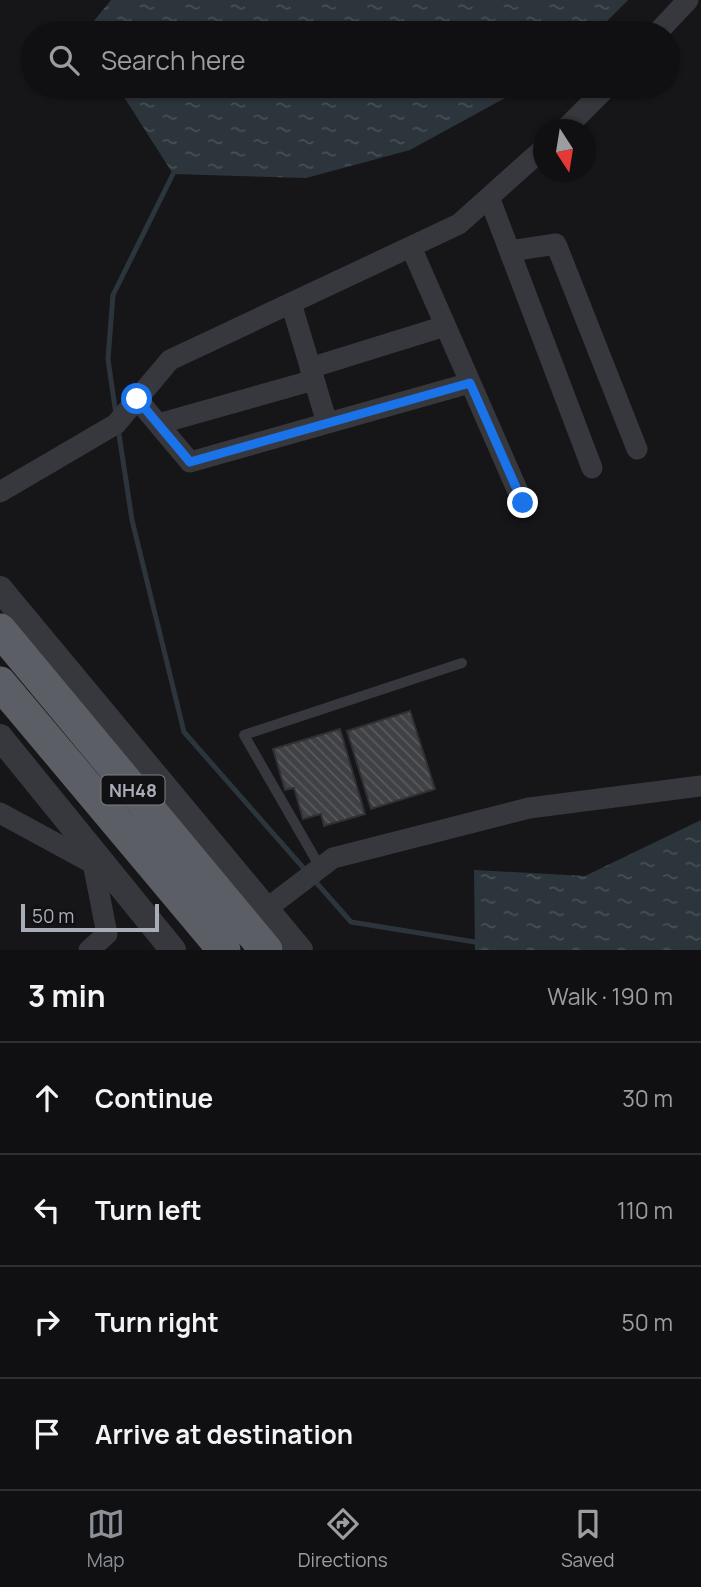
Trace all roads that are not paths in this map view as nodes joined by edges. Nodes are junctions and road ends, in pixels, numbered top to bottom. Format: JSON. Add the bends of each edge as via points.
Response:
{"nodes":[{"id":1,"x":688,"y":0,"type":"edge"},
{"id":2,"x":668,"y":21,"type":"edge"},
{"id":3,"x":596,"y":98,"type":"edge"},
{"id":4,"x":575,"y":119,"type":"edge"},
{"id":5,"x":533,"y":158,"type":"edge"},
{"id":6,"x":489,"y":197,"type":"junction"},
{"id":7,"x":411,"y":247,"type":"junction"},
{"id":8,"x":510,"y":251,"type":"junction"},
{"id":9,"x":291,"y":303,"type":"junction"},
{"id":10,"x":445,"y":326,"type":"junction"},
{"id":11,"x":312,"y":374,"type":"junction"},
{"id":12,"x":470,"y":383,"type":"junction"},
{"id":13,"x":127,"y":412,"type":"junction"},
{"id":14,"x":327,"y":423,"type":"junction"},
{"id":15,"x":158,"y":424,"type":"junction"},
{"id":16,"x":637,"y":449,"type":"dead end"},
{"id":17,"x":592,"y":468,"type":"dead end"},
{"id":18,"x":0,"y":492,"type":"edge"},
{"id":19,"x":523,"y":503,"type":"dead end"},
{"id":20,"x":0,"y":589,"type":"edge"},
{"id":21,"x":0,"y":630,"type":"edge"},
{"id":22,"x":462,"y":663,"type":"dead end"},
{"id":23,"x":0,"y":682,"type":"edge"},
{"id":24,"x":0,"y":737,"type":"edge"},
{"id":25,"x":701,"y":786,"type":"edge"},
{"id":26,"x":0,"y":813,"type":"edge"},
{"id":27,"x":320,"y":867,"type":"junction"},
{"id":28,"x":102,"y":868,"type":"junction"},
{"id":29,"x":265,"y":909,"type":"junction"},
{"id":30,"x":89,"y":950,"type":"edge"},
{"id":31,"x":173,"y":950,"type":"edge"},
{"id":32,"x":224,"y":950,"type":"edge"},
{"id":33,"x":266,"y":950,"type":"edge"},
{"id":34,"x":300,"y":950,"type":"edge"}],
"edges":[{"from":1,"to":2,"type":"street"},
{"from":3,"to":4,"type":"street"},
{"from":5,"to":6,"type":"street"},
{"from":6,"to":7,"type":"street","via":[[459,224]]},
{"from":6,"to":8,"type":"street"},
{"from":7,"to":9,"type":"street"},
{"from":7,"to":10,"type":"street"},
{"from":8,"to":16,"type":"street","via":[[556,244]]},
{"from":8,"to":17,"type":"street"},
{"from":9,"to":11,"type":"street"},
{"from":9,"to":13,"type":"street","via":[[170,360]]},
{"from":10,"to":11,"type":"street"},
{"from":10,"to":12,"type":"street"},
{"from":11,"to":14,"type":"street"},
{"from":11,"to":15,"type":"street"},
{"from":12,"to":14,"type":"street"},
{"from":12,"to":19,"type":"street"},
{"from":13,"to":15,"type":"street"},
{"from":13,"to":18,"type":"street"},
{"from":14,"to":15,"type":"street","via":[[190,462]]},
{"from":20,"to":29,"type":"street"},
{"from":21,"to":33,"type":"highway","number":"NH48"},
{"from":22,"to":27,"type":"lane","via":[[244,735]]},
{"from":23,"to":32,"type":"highway","number":"NH48"},
{"from":24,"to":28,"type":"street"},
{"from":25,"to":27,"type":"street","via":[[529,808],[333,858]]},
{"from":26,"to":28,"type":"street"},
{"from":27,"to":29,"type":"street"},
{"from":28,"to":30,"type":"street","via":[[107,934]]},
{"from":28,"to":31,"type":"street"},
{"from":29,"to":34,"type":"street"}]}
